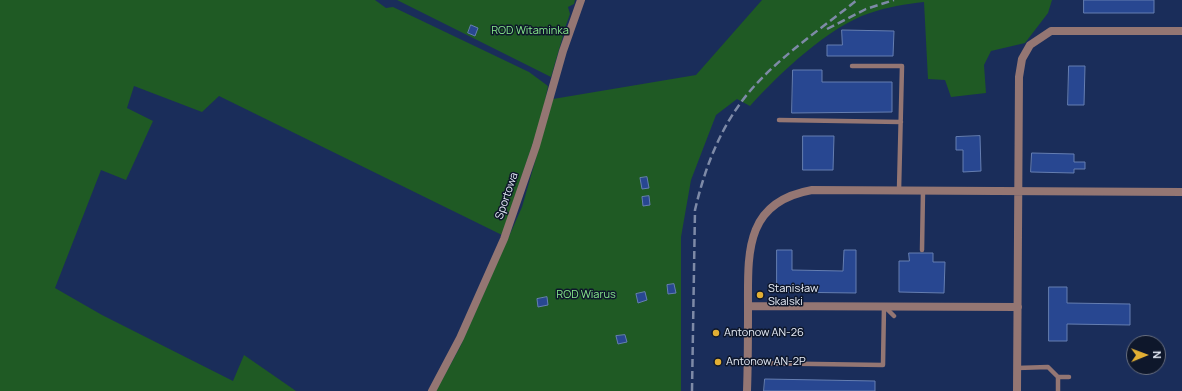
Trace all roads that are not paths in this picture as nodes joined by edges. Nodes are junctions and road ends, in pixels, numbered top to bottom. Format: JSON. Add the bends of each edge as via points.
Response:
{"nodes":[{"id":1,"x":581,"y":0,"type":"edge"},
{"id":2,"x":1182,"y":31,"type":"edge"},
{"id":3,"x":852,"y":66,"type":"dead end"},
{"id":4,"x":779,"y":120,"type":"dead end"},
{"id":5,"x":901,"y":122,"type":"junction"},
{"id":6,"x":899,"y":190,"type":"junction"},
{"id":7,"x":923,"y":191,"type":"junction"},
{"id":8,"x":1018,"y":191,"type":"junction"},
{"id":9,"x":1182,"y":192,"type":"edge"},
{"id":10,"x":922,"y":250,"type":"dead end"},
{"id":11,"x":748,"y":306,"type":"junction"},
{"id":12,"x":884,"y":306,"type":"junction"},
{"id":13,"x":1018,"y":307,"type":"junction"},
{"id":14,"x":894,"y":316,"type":"dead end"},
{"id":15,"x":748,"y":363,"type":"junction"},
{"id":16,"x":1017,"y":368,"type":"junction"},
{"id":17,"x":1058,"y":377,"type":"junction"},
{"id":18,"x":1069,"y":377,"type":"dead end"},
{"id":19,"x":432,"y":391,"type":"edge"},
{"id":20,"x":747,"y":391,"type":"edge"},
{"id":21,"x":1017,"y":391,"type":"edge"},
{"id":22,"x":1058,"y":391,"type":"edge"}],
"edges":[{"from":1,"to":19,"type":"street","name":"Sportowa","via":[[504,239],[460,338]]},
{"from":2,"to":8,"type":"street","via":[[1051,31],[1030,45],[1022,59],[1019,77]]},
{"from":3,"to":5,"type":"lane","via":[[902,66]]},
{"from":4,"to":5,"type":"lane"},
{"from":5,"to":6,"type":"lane"},
{"from":6,"to":7,"type":"street"},
{"from":6,"to":11,"type":"street","via":[[812,190],[791,195],[777,202],[757,226],[752,241],[748,259]]},
{"from":7,"to":8,"type":"street"},
{"from":7,"to":10,"type":"lane"},
{"from":8,"to":9,"type":"street"},
{"from":8,"to":13,"type":"street"},
{"from":11,"to":12,"type":"street"},
{"from":11,"to":15,"type":"street"},
{"from":12,"to":13,"type":"street"},
{"from":12,"to":14,"type":"lane"},
{"from":12,"to":15,"type":"lane","via":[[883,365]]},
{"from":13,"to":16,"type":"street"},
{"from":15,"to":20,"type":"street"},
{"from":16,"to":17,"type":"lane","via":[[1048,368]]},
{"from":16,"to":21,"type":"street"},
{"from":17,"to":18,"type":"lane"},
{"from":17,"to":22,"type":"lane"}]}
